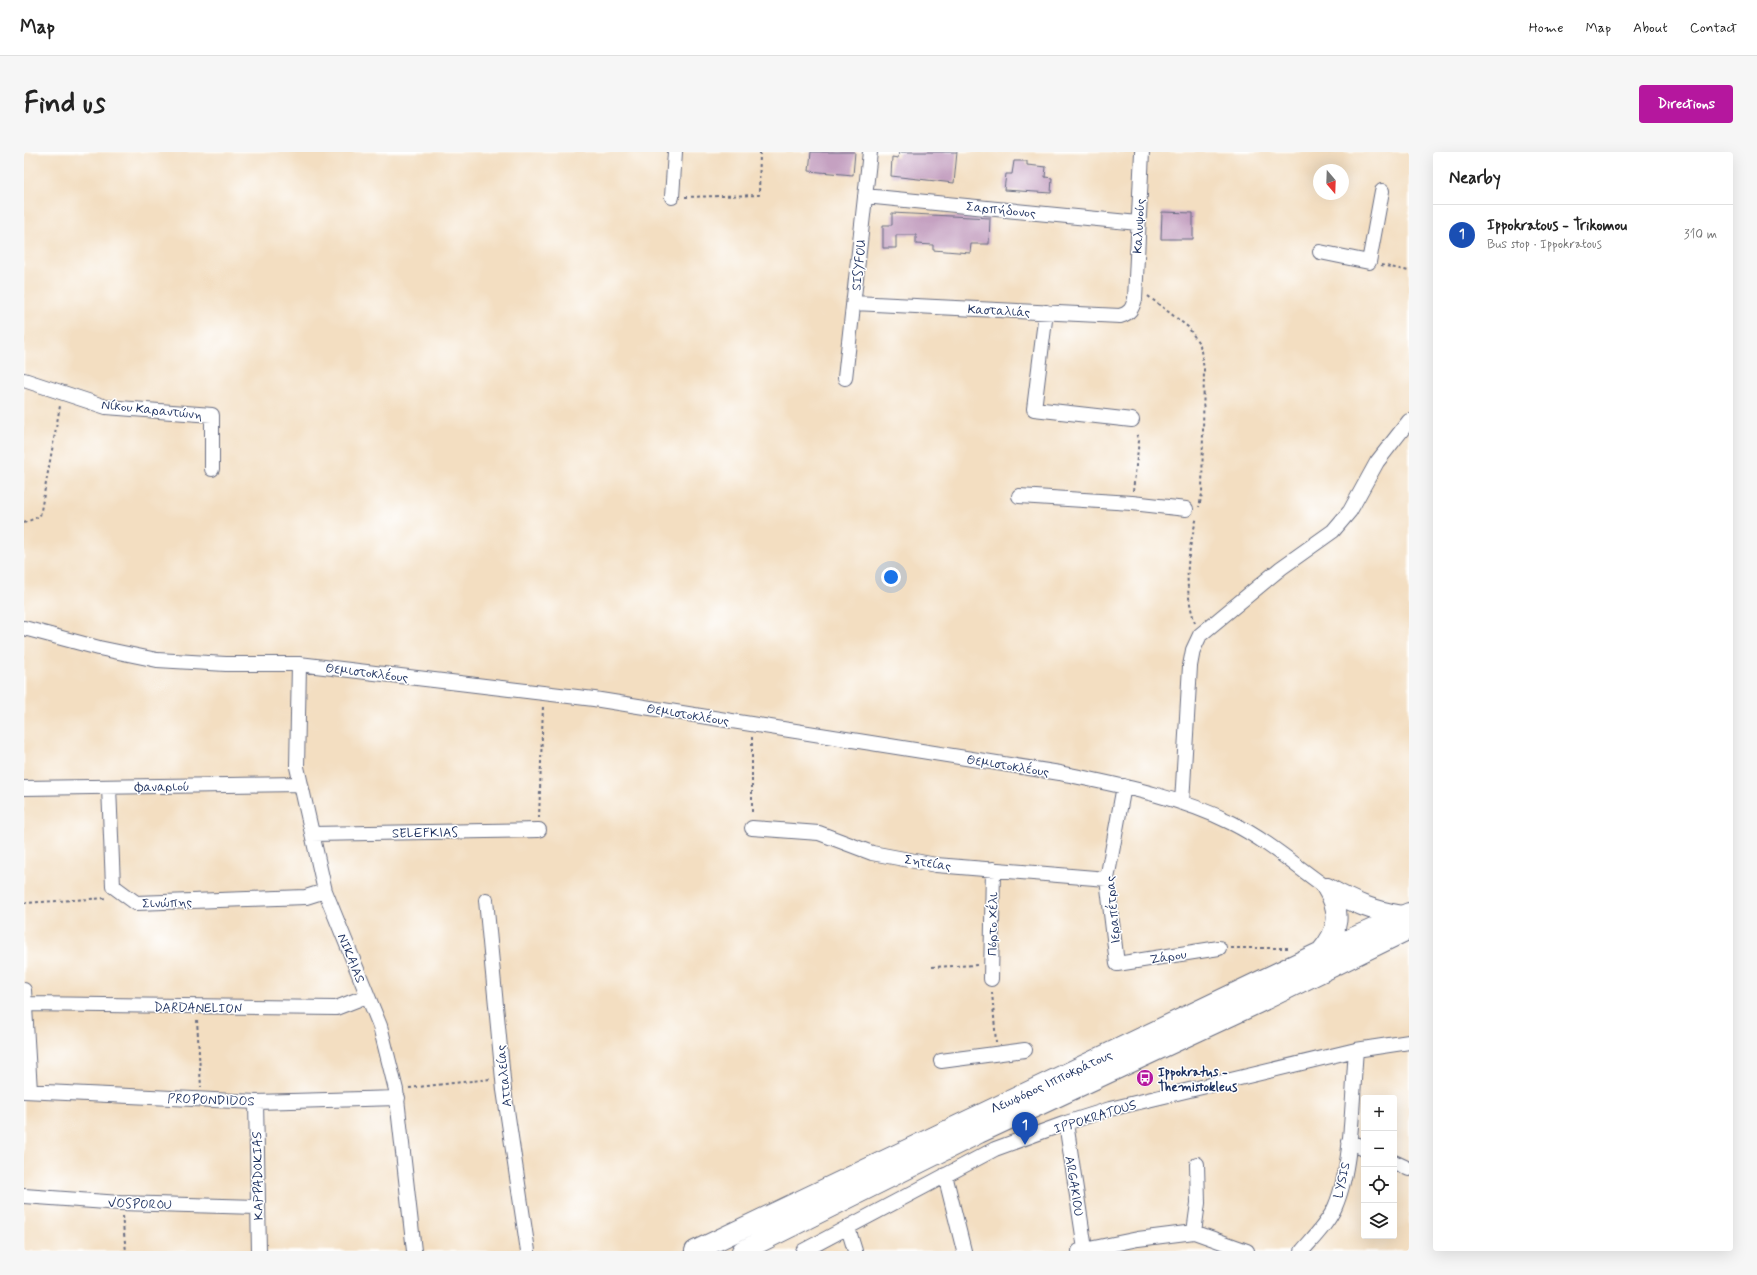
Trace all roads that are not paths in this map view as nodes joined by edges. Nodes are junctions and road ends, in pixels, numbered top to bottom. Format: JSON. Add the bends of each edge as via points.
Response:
{"nodes":[{"id":1,"x":675,"y":152,"type":"edge"},
{"id":2,"x":870,"y":152,"type":"edge"},
{"id":3,"x":1142,"y":152,"type":"edge"},
{"id":4,"x":1382,"y":191,"type":"dead end"},
{"id":5,"x":865,"y":196,"type":"junction"},
{"id":6,"x":672,"y":198,"type":"road end"},
{"id":7,"x":1138,"y":223,"type":"junction"},
{"id":8,"x":1320,"y":252,"type":"dead end"},
{"id":9,"x":1135,"y":293,"type":"joint"},
{"id":10,"x":854,"y":303,"type":"junction"},
{"id":11,"x":1046,"y":312,"type":"junction"},
{"id":12,"x":845,"y":378,"type":"dead end"},
{"id":13,"x":24,"y":380,"type":"edge"},
{"id":14,"x":1132,"y":420,"type":"road end"},
{"id":15,"x":1409,"y":421,"type":"edge"},
{"id":16,"x":212,"y":469,"type":"dead end"},
{"id":17,"x":1019,"y":496,"type":"dead end"},
{"id":18,"x":1194,"y":511,"type":"road end"},
{"id":19,"x":24,"y":628,"type":"edge"},
{"id":20,"x":299,"y":664,"type":"junction"},
{"id":21,"x":301,"y":784,"type":"junction"},
{"id":22,"x":1124,"y":786,"type":"junction"},
{"id":23,"x":109,"y":787,"type":"junction"},
{"id":24,"x":24,"y":788,"type":"edge"},
{"id":25,"x":1182,"y":803,"type":"junction"},
{"id":26,"x":752,"y":828,"type":"road end"},
{"id":27,"x":539,"y":830,"type":"road end"},
{"id":28,"x":312,"y":834,"type":"junction"},
{"id":29,"x":993,"y":869,"type":"junction"},
{"id":30,"x":1107,"y":879,"type":"junction"},
{"id":31,"x":1327,"y":888,"type":"junction"},
{"id":32,"x":325,"y":891,"type":"junction"},
{"id":33,"x":486,"y":900,"type":"dead end"},
{"id":34,"x":1407,"y":919,"type":"edge"},
{"id":35,"x":1219,"y":948,"type":"road end"},
{"id":36,"x":1321,"y":952,"type":"junction"},
{"id":37,"x":1117,"y":964,"type":"joint"},
{"id":38,"x":991,"y":979,"type":"road end"},
{"id":39,"x":24,"y":990,"type":"edge"},
{"id":40,"x":367,"y":996,"type":"junction"},
{"id":41,"x":25,"y":1004,"type":"junction"},
{"id":42,"x":1409,"y":1042,"type":"edge"},
{"id":43,"x":1025,"y":1050,"type":"dead end"},
{"id":44,"x":1356,"y":1050,"type":"junction"},
{"id":45,"x":941,"y":1061,"type":"dead end"},
{"id":46,"x":27,"y":1091,"type":"edge"},
{"id":47,"x":397,"y":1094,"type":"junction"},
{"id":48,"x":256,"y":1102,"type":"junction"},
{"id":49,"x":1066,"y":1123,"type":"junction"},
{"id":50,"x":1349,"y":1141,"type":"junction"},
{"id":51,"x":1361,"y":1147,"type":"edge"},
{"id":52,"x":1397,"y":1163,"type":"edge"},
{"id":53,"x":1197,"y":1164,"type":"dead end"},
{"id":54,"x":1409,"y":1169,"type":"edge"},
{"id":55,"x":945,"y":1175,"type":"junction"},
{"id":56,"x":24,"y":1196,"type":"edge"},
{"id":57,"x":257,"y":1207,"type":"junction"},
{"id":58,"x":848,"y":1228,"type":"junction"},
{"id":59,"x":1194,"y":1232,"type":"junction"},
{"id":60,"x":1082,"y":1250,"type":"edge"},
{"id":61,"x":259,"y":1251,"type":"edge"},
{"id":62,"x":414,"y":1251,"type":"edge"},
{"id":63,"x":528,"y":1251,"type":"edge"},
{"id":64,"x":695,"y":1251,"type":"edge"},
{"id":65,"x":742,"y":1251,"type":"edge"},
{"id":66,"x":803,"y":1251,"type":"edge"},
{"id":67,"x":855,"y":1251,"type":"edge"},
{"id":68,"x":964,"y":1251,"type":"edge"},
{"id":69,"x":1248,"y":1251,"type":"edge"},
{"id":70,"x":1302,"y":1251,"type":"edge"}],
"edges":[{"from":1,"to":6,"type":"street"},
{"from":2,"to":5,"type":"street","name":"SISYFOU"},
{"from":3,"to":7,"type":"street","name":"Καλυψούς"},
{"from":4,"to":8,"type":"street","via":[[1370,262]]},
{"from":5,"to":7,"type":"street","name":"Σαρπήδονος"},
{"from":5,"to":10,"type":"street","name":"SISYFOU"},
{"from":7,"to":9,"type":"street","name":"Καλυψούς"},
{"from":9,"to":11,"type":"street","name":"Κασταλιάς","via":[[1133,308],[1120,316]]},
{"from":10,"to":11,"type":"street","name":"Κασταλιάς"},
{"from":10,"to":12,"type":"street","name":"SISYFOU"},
{"from":11,"to":14,"type":"street","via":[[1034,409]]},
{"from":13,"to":16,"type":"street","name":"Νίκου Καραντώνη","via":[[106,407],[212,415]]},
{"from":15,"to":25,"type":"street","via":[[1377,462],[1350,511],[1333,531],[1281,568],[1200,635],[1193,650],[1190,666]]},
{"from":17,"to":18,"type":"street","via":[[1132,503]]},
{"from":19,"to":20,"type":"street","name":"Θεμιστοκλέους","via":[[157,660],[226,664]]},
{"from":20,"to":21,"type":"street","name":"NIKAIAS","via":[[297,767]]},
{"from":20,"to":22,"type":"street","name":"Θεμιστοκλέους","via":[[594,699],[1060,773]]},
{"from":21,"to":23,"type":"street","name":"Φαναριού"},
{"from":21,"to":28,"type":"street","name":"NIKAIAS"},
{"from":22,"to":25,"type":"street","name":"Θεμιστοκλέους"},
{"from":22,"to":30,"type":"street","name":"Ιεραπέτρας"},
{"from":23,"to":24,"type":"street","name":"Φαναριού"},
{"from":23,"to":32,"type":"street","name":"Σινώπης","via":[[113,886],[136,903],[306,897]]},
{"from":25,"to":31,"type":"street","name":"Θεμιστοκλέους","via":[[1232,823]]},
{"from":26,"to":29,"type":"street","name":"Σητείας","via":[[819,833],[872,853],[936,865]]},
{"from":27,"to":28,"type":"street","name":"SELEFKIAS"},
{"from":28,"to":32,"type":"street","name":"NIKAIAS"},
{"from":29,"to":30,"type":"street","name":"Σητείας"},
{"from":29,"to":38,"type":"street","name":"Πόρτο Χέλι"},
{"from":30,"to":37,"type":"street","name":"Ιεραπέτρας"},
{"from":31,"to":34,"type":"main road","via":[[1358,905]]},
{"from":31,"to":36,"type":"main road","via":[[1337,908],[1336,923],[1332,939]]},
{"from":32,"to":40,"type":"street","name":"NIKAIAS"},
{"from":33,"to":63,"type":"street","name":"Ατταλείας","via":[[503,1077]]},
{"from":34,"to":36,"type":"main road","name":"Λεωφόρος Ιπποκράτους"},
{"from":34,"to":65,"type":"main road","name":"Λεωφόρος Ιπποκράτους","via":[[1258,1003],[979,1133]]},
{"from":35,"to":37,"type":"street","name":"Ζάρου"},
{"from":36,"to":64,"type":"main road","name":"Λεωφόρος Ιπποκράτους"},
{"from":39,"to":41,"type":"street"},
{"from":40,"to":41,"type":"street","name":"DARDANELION","via":[[336,1008]]},
{"from":40,"to":47,"type":"street","name":"NIKAIAS","via":[[380,1026]]},
{"from":41,"to":46,"type":"street"},
{"from":42,"to":44,"type":"street","name":"IPPOKRATOUS"},
{"from":43,"to":45,"type":"street"},
{"from":44,"to":49,"type":"street","name":"IPPOKRATOUS","via":[[1110,1109]]},
{"from":44,"to":50,"type":"street","name":"LYSIS"},
{"from":46,"to":48,"type":"street","name":"PROPONDIDOS"},
{"from":47,"to":48,"type":"street","name":"PROPONDIDOS"},
{"from":47,"to":62,"type":"street","name":"NIKAIAS"},
{"from":48,"to":57,"type":"street","name":"KAPPADOKIAS"},
{"from":49,"to":55,"type":"street","name":"IPPOKRATOUS","via":[[994,1149]]},
{"from":49,"to":60,"type":"street","name":"ARGAKIOU"},
{"from":50,"to":51,"type":"street"},
{"from":50,"to":70,"type":"street","name":"LYSIS","via":[[1344,1179],[1335,1207]]},
{"from":52,"to":54,"type":"street"},
{"from":53,"to":59,"type":"street","via":[[1198,1203]]},
{"from":55,"to":58,"type":"street","name":"IPPOKRATOUS"},
{"from":55,"to":68,"type":"street"},
{"from":56,"to":57,"type":"street","name":"VOSPOROU","via":[[120,1203]]},
{"from":57,"to":61,"type":"street","name":"KAPPADOKIAS"},
{"from":58,"to":66,"type":"street","name":"IPPOKRATOUS"},
{"from":58,"to":67,"type":"street"},
{"from":59,"to":60,"type":"street"},
{"from":59,"to":69,"type":"street"}]}
